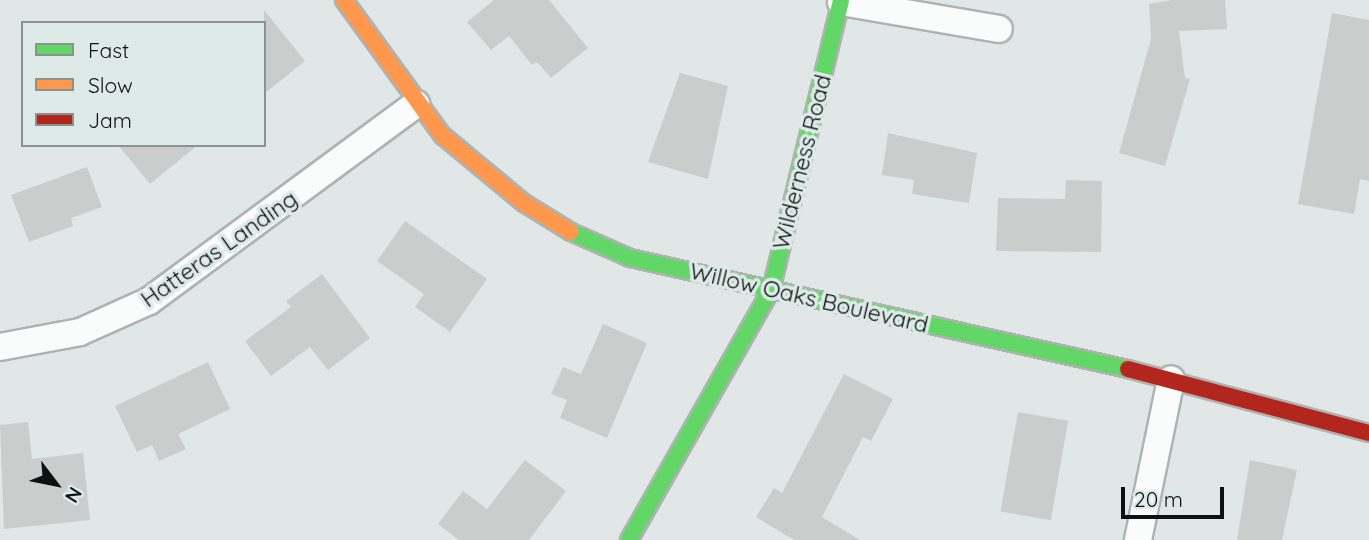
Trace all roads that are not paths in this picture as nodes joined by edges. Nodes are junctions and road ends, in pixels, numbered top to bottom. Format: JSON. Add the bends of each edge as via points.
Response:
{"nodes":[{"id":1,"x":344,"y":0,"type":"edge"},
{"id":2,"x":841,"y":1,"type":"edge"},
{"id":3,"x":999,"y":29,"type":"dead end"},
{"id":4,"x":416,"y":104,"type":"junction"},
{"id":5,"x":771,"y":290,"type":"junction"},
{"id":6,"x":0,"y":347,"type":"edge"},
{"id":7,"x":1171,"y":379,"type":"junction"},
{"id":8,"x":1369,"y":433,"type":"edge"},
{"id":9,"x":629,"y":540,"type":"edge"},
{"id":10,"x":1138,"y":540,"type":"edge"}],
"edges":[{"from":1,"to":4,"type":"street","name":"Willow Oaks Boulevard"},
{"from":2,"to":3,"type":"street"},
{"from":2,"to":5,"type":"street","name":"Wilderness Road"},
{"from":4,"to":5,"type":"street","name":"Willow Oaks Boulevard","via":[[483,172],[571,232],[631,258]]},
{"from":4,"to":6,"type":"street","name":"Hatteras Landing","via":[[149,301],[80,332]]},
{"from":5,"to":7,"type":"street","name":"Willow Oaks Boulevard"},
{"from":5,"to":9,"type":"street","name":"Wilderness Road"},
{"from":7,"to":8,"type":"street","name":"Willow Oaks Boulevard"},
{"from":7,"to":10,"type":"street"}]}
